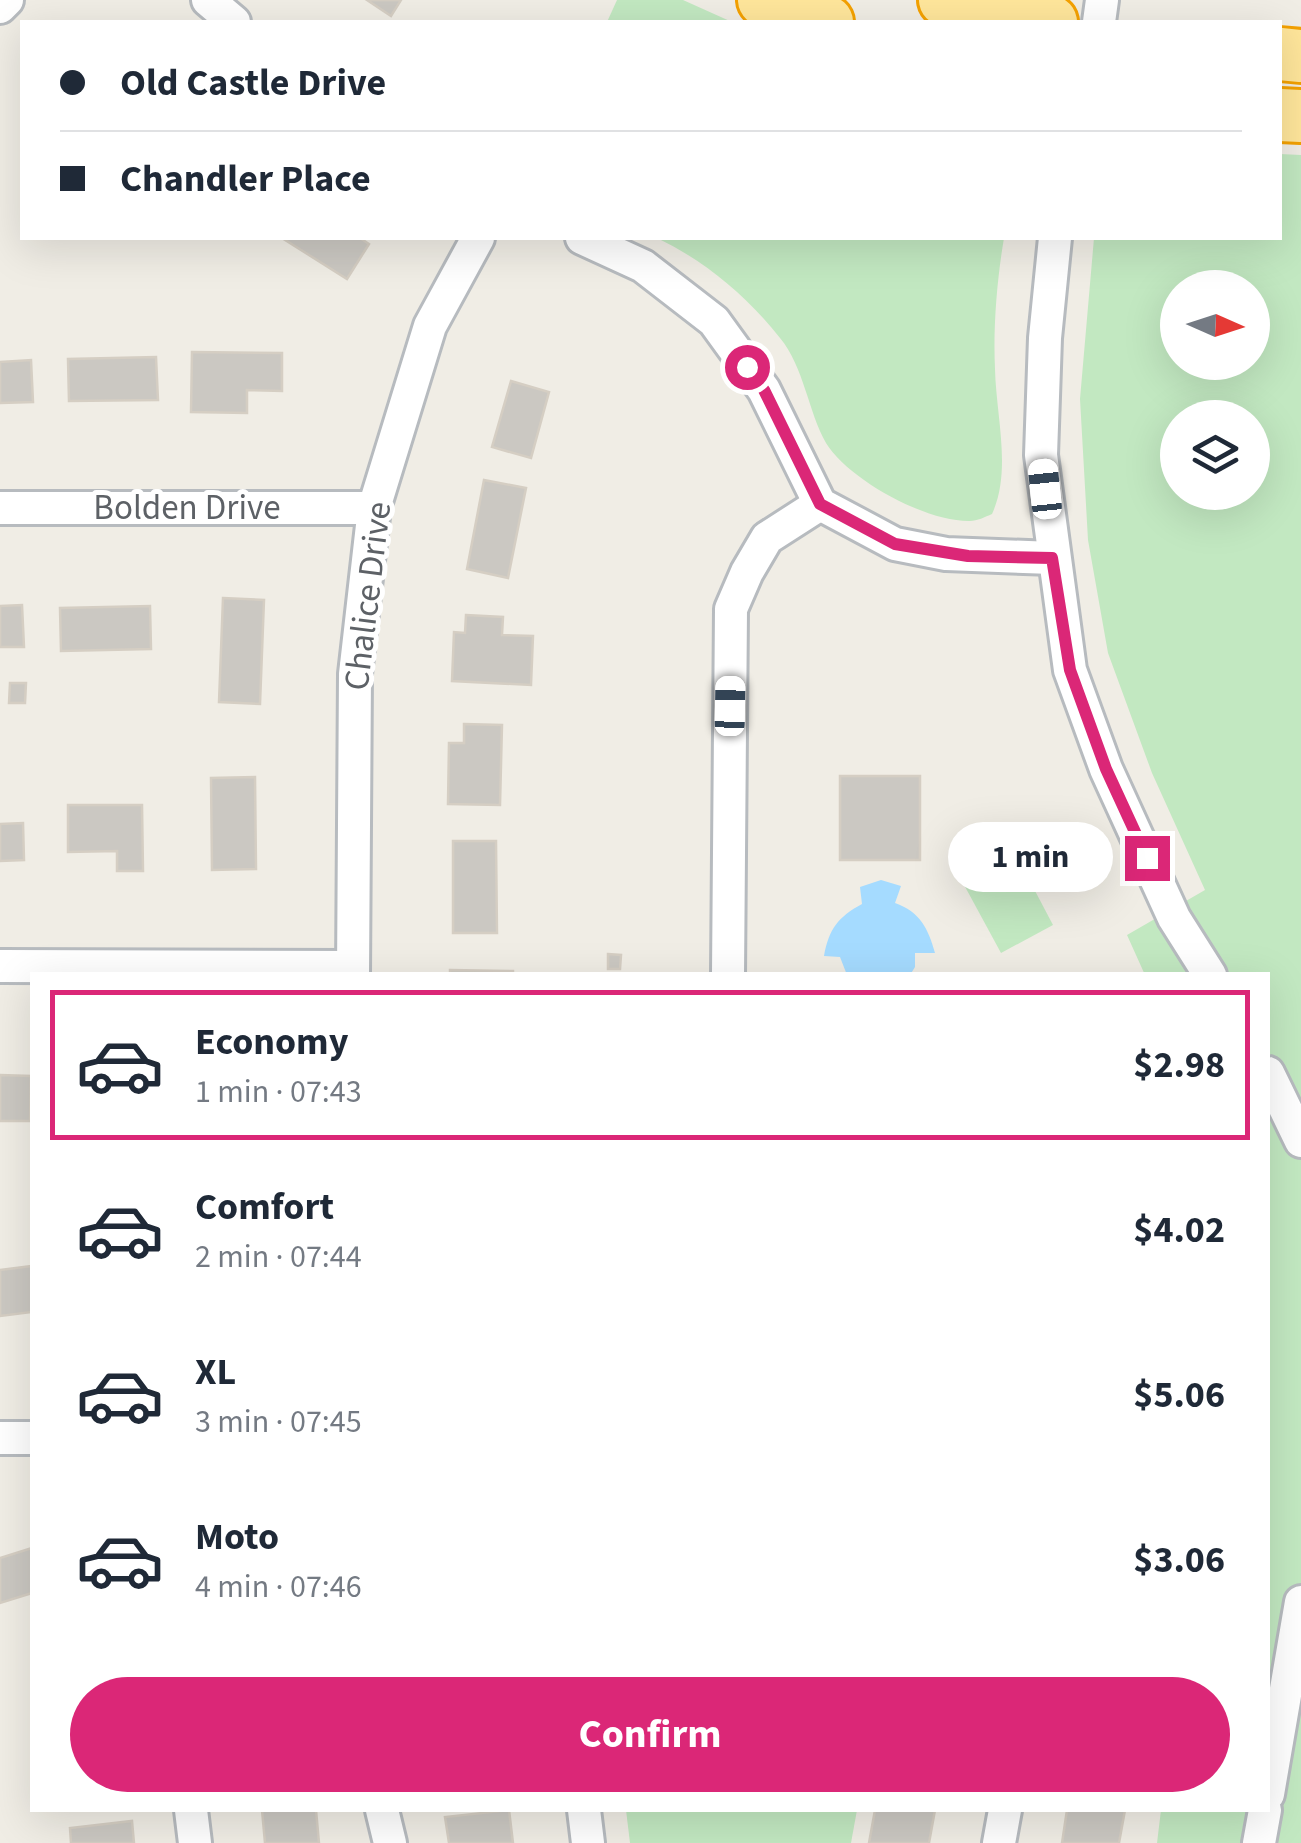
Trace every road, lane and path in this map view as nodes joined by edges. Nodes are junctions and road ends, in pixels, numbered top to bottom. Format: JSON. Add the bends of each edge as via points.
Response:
{"nodes":[{"id":1,"x":7,"y":0,"type":"edge"},
{"id":2,"x":208,"y":0,"type":"edge"},
{"id":3,"x":764,"y":0,"type":"edge"},
{"id":4,"x":945,"y":0,"type":"edge"},
{"id":5,"x":0,"y":7,"type":"edge"},
{"id":6,"x":232,"y":20,"type":"edge"},
{"id":7,"x":820,"y":20,"type":"edge"},
{"id":8,"x":1041,"y":20,"type":"edge"},
{"id":9,"x":477,"y":240,"type":"edge"},
{"id":10,"x":586,"y":240,"type":"edge"},
{"id":11,"x":1055,"y":240,"type":"edge"},
{"id":12,"x":820,"y":504,"type":"junction"},
{"id":13,"x":0,"y":508,"type":"edge"},
{"id":14,"x":374,"y":508,"type":"junction"},
{"id":15,"x":1052,"y":558,"type":"junction"},
{"id":16,"x":0,"y":966,"type":"edge"},
{"id":17,"x":353,"y":971,"type":"edge"},
{"id":18,"x":728,"y":972,"type":"edge"},
{"id":19,"x":1208,"y":972,"type":"edge"},
{"id":20,"x":1270,"y":1077,"type":"edge"},
{"id":21,"x":1301,"y":1141,"type":"edge"},
{"id":22,"x":0,"y":1438,"type":"edge"},
{"id":23,"x":30,"y":1438,"type":"edge"},
{"id":24,"x":1301,"y":1602,"type":"edge"},
{"id":25,"x":1270,"y":1782,"type":"edge"},
{"id":26,"x":191,"y":1812,"type":"edge"},
{"id":27,"x":382,"y":1812,"type":"edge"},
{"id":28,"x":584,"y":1812,"type":"edge"},
{"id":29,"x":1005,"y":1812,"type":"edge"},
{"id":30,"x":1264,"y":1812,"type":"edge"},
{"id":31,"x":195,"y":1843,"type":"edge"},
{"id":32,"x":390,"y":1843,"type":"edge"},
{"id":33,"x":588,"y":1843,"type":"edge"},
{"id":34,"x":999,"y":1843,"type":"edge"},
{"id":35,"x":1258,"y":1843,"type":"edge"}],
"edges":[{"from":1,"to":5,"type":"street"},
{"from":2,"to":6,"type":"street"},
{"from":3,"to":7,"type":"highway"},
{"from":4,"to":8,"type":"highway"},
{"from":9,"to":14,"type":"street","name":"Chalice Drive","via":[[430,326]]},
{"from":10,"to":12,"type":"street","via":[[643,266],[714,321],[764,390]]},
{"from":11,"to":15,"type":"street","via":[[1040,419]]},
{"from":12,"to":15,"type":"street","via":[[895,544],[946,554]]},
{"from":12,"to":18,"type":"street","via":[[767,538],[731,609]]},
{"from":13,"to":14,"type":"street","name":"Bolden Drive"},
{"from":14,"to":17,"type":"street","name":"Chalice Drive","via":[[354,674]]},
{"from":15,"to":19,"type":"street","via":[[1070,670],[1100,752],[1174,918]]},
{"from":16,"to":17,"type":"street"},
{"from":20,"to":21,"type":"street"},
{"from":22,"to":23,"type":"street"},
{"from":24,"to":25,"type":"street"},
{"from":26,"to":31,"type":"street"},
{"from":27,"to":32,"type":"street"},
{"from":28,"to":33,"type":"street"},
{"from":29,"to":34,"type":"street"},
{"from":30,"to":35,"type":"street"}]}
